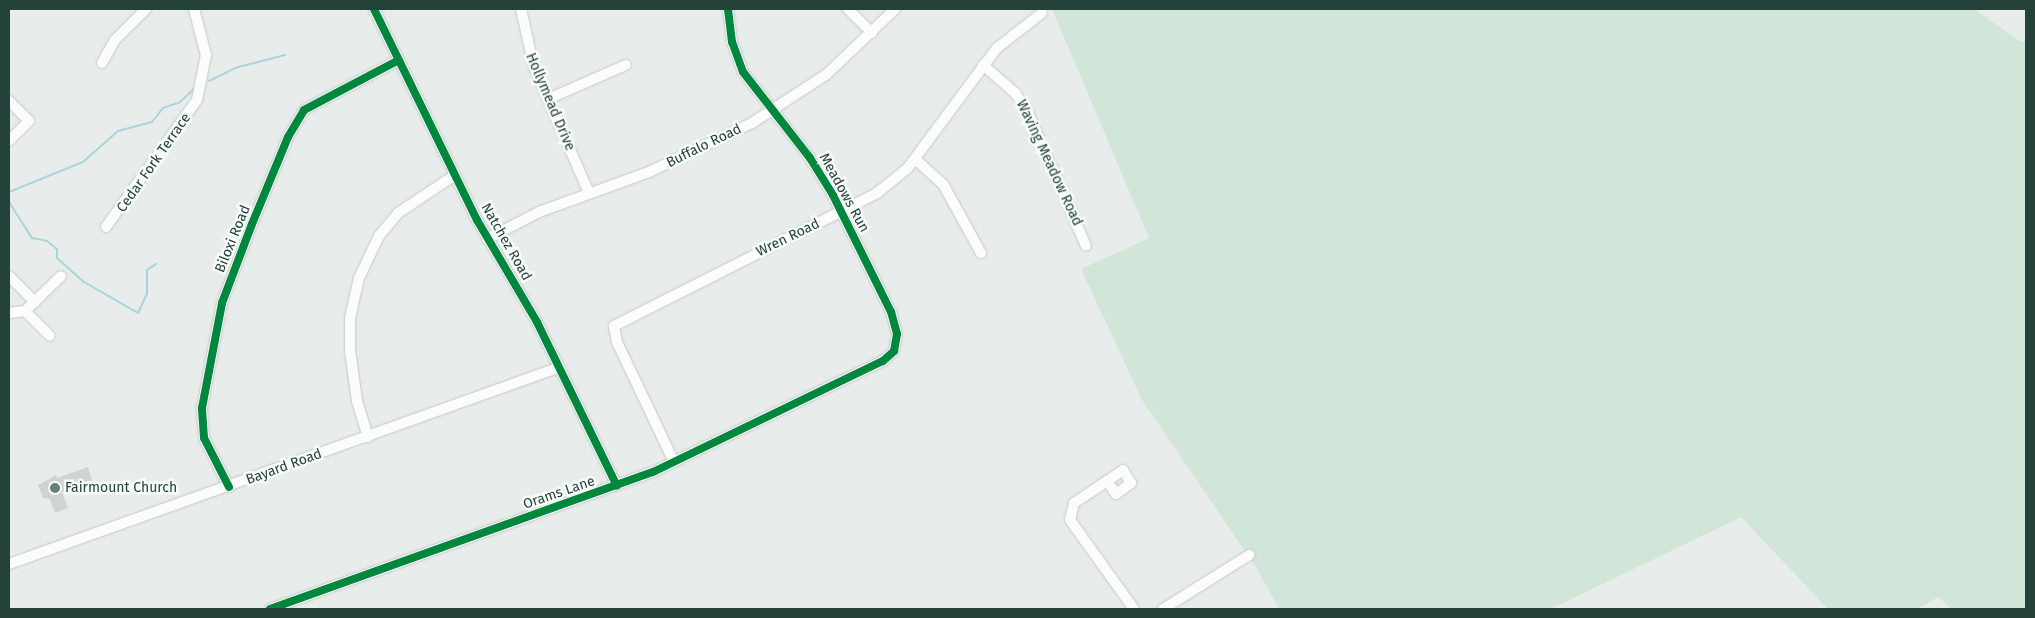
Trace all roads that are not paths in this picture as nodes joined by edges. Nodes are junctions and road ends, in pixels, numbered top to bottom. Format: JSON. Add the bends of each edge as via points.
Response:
{"nodes":[{"id":1,"x":146,"y":9,"type":"edge"},
{"id":2,"x":194,"y":9,"type":"edge"},
{"id":3,"x":374,"y":9,"type":"edge"},
{"id":4,"x":521,"y":9,"type":"edge"},
{"id":5,"x":728,"y":9,"type":"edge"},
{"id":6,"x":848,"y":9,"type":"edge"},
{"id":7,"x":895,"y":9,"type":"edge"},
{"id":8,"x":1042,"y":13,"type":"dead end"},
{"id":9,"x":872,"y":33,"type":"junction"},
{"id":10,"x":399,"y":60,"type":"junction"},
{"id":11,"x":102,"y":63,"type":"dead end"},
{"id":12,"x":626,"y":65,"type":"dead end"},
{"id":13,"x":983,"y":65,"type":"junction"},
{"id":14,"x":548,"y":99,"type":"junction"},
{"id":15,"x":9,"y":101,"type":"edge"},
{"id":16,"x":772,"y":111,"type":"junction"},
{"id":17,"x":9,"y":141,"type":"edge"},
{"id":18,"x":915,"y":159,"type":"junction"},
{"id":19,"x":455,"y":175,"type":"junction"},
{"id":20,"x":589,"y":193,"type":"junction"},
{"id":21,"x":842,"y":212,"type":"junction"},
{"id":22,"x":106,"y":227,"type":"dead end"},
{"id":23,"x":488,"y":239,"type":"junction"},
{"id":24,"x":1086,"y":246,"type":"dead end"},
{"id":25,"x":981,"y":253,"type":"dead end"},
{"id":26,"x":9,"y":276,"type":"edge"},
{"id":27,"x":61,"y":276,"type":"dead end"},
{"id":28,"x":35,"y":302,"type":"junction"},
{"id":29,"x":25,"y":311,"type":"junction"},
{"id":30,"x":9,"y":313,"type":"edge"},
{"id":31,"x":50,"y":336,"type":"dead end"},
{"id":32,"x":896,"y":346,"type":"joint"},
{"id":33,"x":560,"y":368,"type":"junction"},
{"id":34,"x":368,"y":437,"type":"junction"},
{"id":35,"x":674,"y":462,"type":"junction"},
{"id":36,"x":1107,"y":480,"type":"dead end"},
{"id":37,"x":229,"y":486,"type":"junction"},
{"id":38,"x":617,"y":486,"type":"junction"},
{"id":39,"x":1249,"y":555,"type":"dead end"},
{"id":40,"x":9,"y":564,"type":"edge"},
{"id":41,"x":270,"y":609,"type":"edge"},
{"id":42,"x":1134,"y":609,"type":"edge"},
{"id":43,"x":1164,"y":609,"type":"edge"}],
"edges":[{"from":1,"to":11,"type":"street","via":[[115,40]]},
{"from":2,"to":22,"type":"street","name":"Cedar Fork Terrace","via":[[206,55],[200,94],[188,117]]},
{"from":3,"to":10,"type":"street","name":"Natchez Road"},
{"from":4,"to":14,"type":"street","name":"Hollymead Drive","via":[[524,38]]},
{"from":5,"to":16,"type":"street","name":"Meadows Run","via":[[738,61]]},
{"from":6,"to":9,"type":"street"},
{"from":7,"to":9,"type":"street","name":"Buffalo Road"},
{"from":8,"to":13,"type":"street","name":"Wren Road","via":[[1005,40]]},
{"from":9,"to":16,"type":"street","name":"Buffalo Road","via":[[827,74]]},
{"from":10,"to":19,"type":"street","name":"Natchez Road"},
{"from":10,"to":37,"type":"street","name":"Biloxi Road","via":[[304,110],[288,137],[248,232],[222,303],[202,408],[204,438]]},
{"from":12,"to":14,"type":"street"},
{"from":13,"to":18,"type":"street","name":"Wren Road"},
{"from":13,"to":24,"type":"street","name":"Waving Meadow Road","via":[[1015,93],[1026,108]]},
{"from":14,"to":20,"type":"street","name":"Hollymead Drive"},
{"from":15,"to":17,"type":"street","via":[[29,121]]},
{"from":16,"to":20,"type":"street","name":"Buffalo Road","via":[[648,172]]},
{"from":16,"to":21,"type":"street","name":"Meadows Run","via":[[810,158]]},
{"from":18,"to":21,"type":"street","name":"Wren Road","via":[[878,193]]},
{"from":18,"to":25,"type":"street","via":[[943,184]]},
{"from":19,"to":23,"type":"street","name":"Natchez Road"},
{"from":19,"to":34,"type":"street","via":[[398,213],[380,236],[359,278],[350,318],[350,350],[357,401]]},
{"from":20,"to":23,"type":"street","name":"Buffalo Road","via":[[539,212]]},
{"from":21,"to":32,"type":"street","name":"Meadows Run","via":[[887,304],[897,334]]},
{"from":21,"to":35,"type":"street","name":"Wren Road","via":[[614,326],[618,342]]},
{"from":23,"to":33,"type":"street","name":"Natchez Road","via":[[524,298]]},
{"from":26,"to":28,"type":"street"},
{"from":27,"to":28,"type":"street"},
{"from":28,"to":29,"type":"street"},
{"from":29,"to":30,"type":"street"},
{"from":29,"to":31,"type":"street"},
{"from":32,"to":35,"type":"street","name":"Orams Lane","via":[[883,360]]},
{"from":33,"to":34,"type":"street","name":"Bayard Road"},
{"from":33,"to":38,"type":"street","name":"Natchez Road"},
{"from":34,"to":37,"type":"street","name":"Bayard Road"},
{"from":35,"to":38,"type":"street","name":"Orams Lane"},
{"from":36,"to":42,"type":"street","via":[[1074,503],[1070,520]]},
{"from":37,"to":40,"type":"street","name":"Bayard Road"},
{"from":38,"to":41,"type":"street","name":"Orams Lane"},
{"from":39,"to":43,"type":"street"}]}
